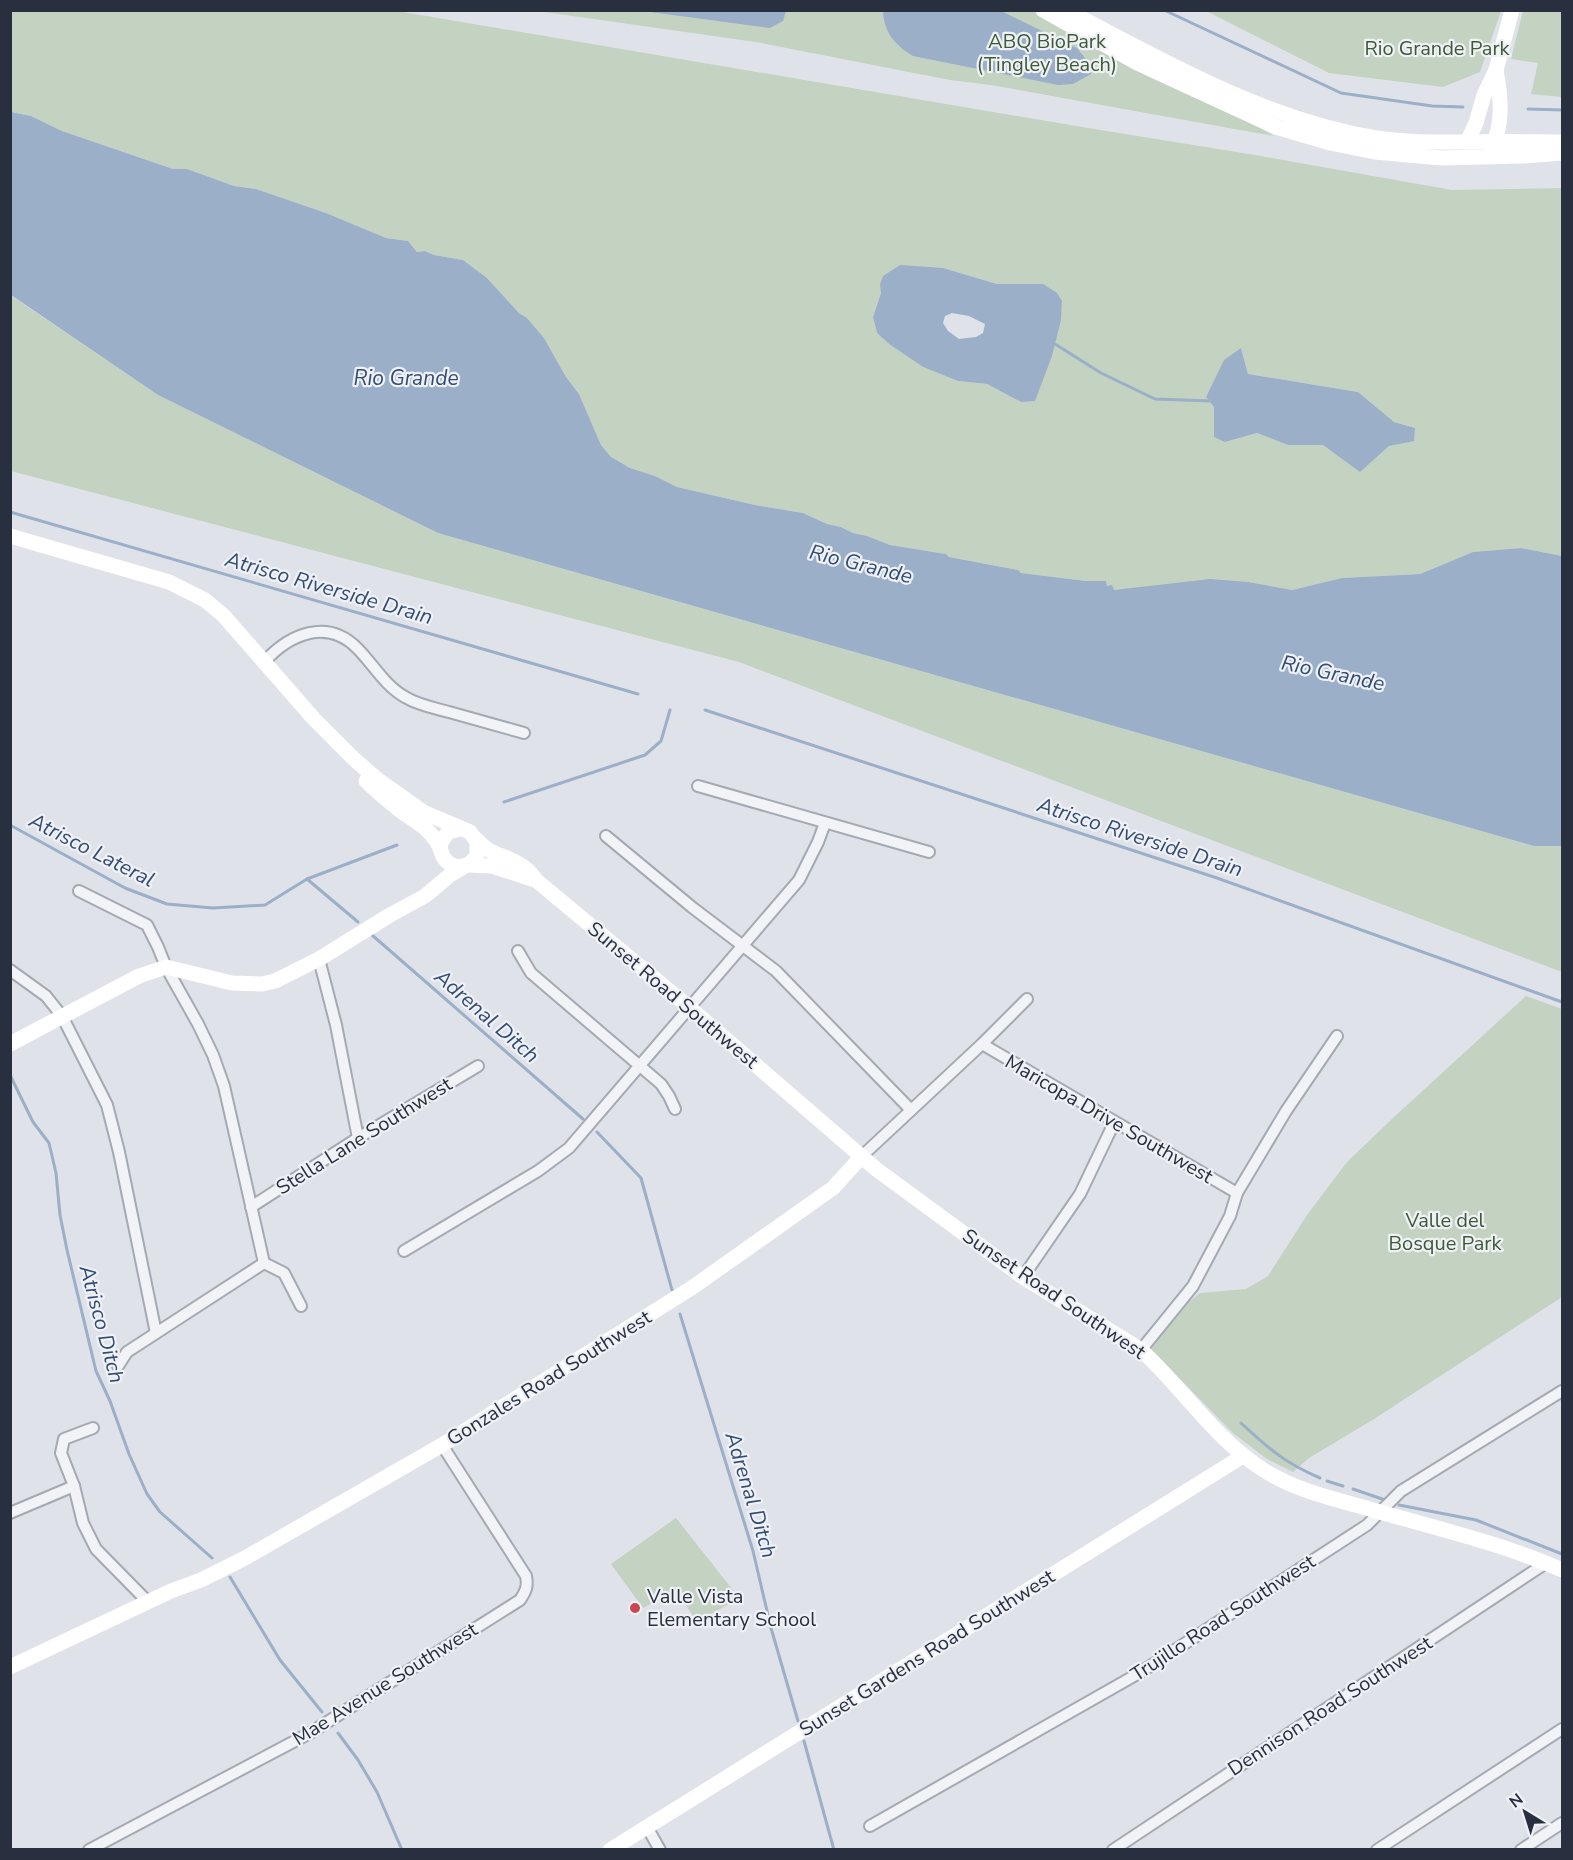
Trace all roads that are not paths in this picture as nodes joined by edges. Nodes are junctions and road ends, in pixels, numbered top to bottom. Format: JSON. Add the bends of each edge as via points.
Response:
{"nodes":[{"id":1,"x":1043,"y":10,"type":"edge"},
{"id":2,"x":1066,"y":10,"type":"edge"},
{"id":3,"x":1512,"y":10,"type":"edge"},
{"id":4,"x":1496,"y":70,"type":"junction"},
{"id":5,"x":1495,"y":141,"type":"junction"},
{"id":6,"x":1467,"y":142,"type":"junction"},
{"id":7,"x":1563,"y":142,"type":"edge"},
{"id":8,"x":1563,"y":153,"type":"edge"},
{"id":9,"x":1487,"y":157,"type":"junction"},
{"id":10,"x":10,"y":536,"type":"edge"},
{"id":11,"x":265,"y":661,"type":"junction"},
{"id":12,"x":314,"y":719,"type":"junction"},
{"id":13,"x":524,"y":733,"type":"dead end"},
{"id":14,"x":698,"y":786,"type":"dead end"},
{"id":15,"x":825,"y":823,"type":"junction"},
{"id":16,"x":460,"y":829,"type":"junction"},
{"id":17,"x":606,"y":836,"type":"dead end"},
{"id":18,"x":476,"y":839,"type":"junction"},
{"id":19,"x":440,"y":850,"type":"junction"},
{"id":20,"x":929,"y":852,"type":"dead end"},
{"id":21,"x":466,"y":865,"type":"junction"},
{"id":22,"x":537,"y":881,"type":"junction"},
{"id":23,"x":79,"y":891,"type":"dead end"},
{"id":24,"x":390,"y":915,"type":"junction"},
{"id":25,"x":743,"y":945,"type":"junction"},
{"id":26,"x":518,"y":951,"type":"dead end"},
{"id":27,"x":319,"y":959,"type":"junction"},
{"id":28,"x":166,"y":967,"type":"junction"},
{"id":29,"x":10,"y":970,"type":"edge"},
{"id":30,"x":1027,"y":999,"type":"dead end"},
{"id":31,"x":690,"y":1008,"type":"junction"},
{"id":32,"x":62,"y":1016,"type":"junction"},
{"id":33,"x":1337,"y":1036,"type":"dead end"},
{"id":34,"x":13,"y":1043,"type":"edge"},
{"id":35,"x":982,"y":1044,"type":"junction"},
{"id":36,"x":478,"y":1066,"type":"dead end"},
{"id":37,"x":641,"y":1066,"type":"junction"},
{"id":38,"x":675,"y":1109,"type":"dead end"},
{"id":39,"x":911,"y":1110,"type":"junction"},
{"id":40,"x":1114,"y":1124,"type":"junction"},
{"id":41,"x":358,"y":1138,"type":"junction"},
{"id":42,"x":862,"y":1156,"type":"junction"},
{"id":43,"x":1236,"y":1193,"type":"junction"},
{"id":44,"x":251,"y":1207,"type":"junction"},
{"id":45,"x":404,"y":1251,"type":"dead end"},
{"id":46,"x":264,"y":1263,"type":"junction"},
{"id":47,"x":1023,"y":1277,"type":"junction"},
{"id":48,"x":301,"y":1306,"type":"dead end"},
{"id":49,"x":156,"y":1333,"type":"junction"},
{"id":50,"x":1141,"y":1350,"type":"junction"},
{"id":51,"x":118,"y":1366,"type":"dead end"},
{"id":52,"x":1563,"y":1392,"type":"edge"},
{"id":53,"x":93,"y":1428,"type":"dead end"},
{"id":54,"x":442,"y":1445,"type":"junction"},
{"id":55,"x":1243,"y":1456,"type":"junction"},
{"id":56,"x":74,"y":1486,"type":"junction"},
{"id":57,"x":1380,"y":1512,"type":"junction"},
{"id":58,"x":10,"y":1513,"type":"edge"},
{"id":59,"x":1546,"y":1563,"type":"junction"},
{"id":60,"x":1563,"y":1570,"type":"edge"},
{"id":61,"x":148,"y":1602,"type":"junction"},
{"id":62,"x":10,"y":1667,"type":"edge"},
{"id":63,"x":1563,"y":1729,"type":"edge"},
{"id":64,"x":1563,"y":1824,"type":"edge"},
{"id":65,"x":870,"y":1826,"type":"dead end"},
{"id":66,"x":647,"y":1827,"type":"junction"},
{"id":67,"x":89,"y":1850,"type":"edge"},
{"id":68,"x":610,"y":1850,"type":"edge"},
{"id":69,"x":660,"y":1850,"type":"edge"},
{"id":70,"x":1113,"y":1850,"type":"edge"},
{"id":71,"x":1377,"y":1850,"type":"edge"},
{"id":72,"x":1521,"y":1850,"type":"edge"}],
"edges":[{"from":1,"to":9,"type":"street","via":[[1137,63],[1276,127],[1375,152],[1441,158]]},
{"from":2,"to":6,"type":"street","via":[[1221,90],[1280,113],[1378,138]]},
{"from":3,"to":4,"type":"street"},
{"from":4,"to":5,"type":"street","via":[[1501,124]]},
{"from":4,"to":6,"type":"street"},
{"from":5,"to":6,"type":"street"},
{"from":5,"to":7,"type":"street"},
{"from":5,"to":9,"type":"street"},
{"from":8,"to":9,"type":"street"},
{"from":10,"to":11,"type":"street","via":[[169,582],[206,600]]},
{"from":11,"to":12,"type":"street"},
{"from":11,"to":13,"type":"street","via":[[302,634],[336,634],[351,642],[389,685],[407,698]]},
{"from":12,"to":16,"type":"street","via":[[377,779],[425,813]]},
{"from":12,"to":19,"type":"street","via":[[354,770],[433,835]]},
{"from":14,"to":15,"type":"street"},
{"from":15,"to":20,"type":"street"},
{"from":15,"to":25,"type":"street","via":[[799,880]]},
{"from":16,"to":18,"type":"street"},
{"from":16,"to":19,"type":"street","via":[[446,834]]},
{"from":17,"to":25,"type":"street"},
{"from":18,"to":21,"type":"street","via":[[477,855]]},
{"from":18,"to":22,"type":"street","name":"Sunset Road Southwest","via":[[490,852],[519,864]]},
{"from":19,"to":21,"type":"street","via":[[449,864]]},
{"from":19,"to":24,"type":"street","via":[[438,871],[432,882]]},
{"from":21,"to":22,"type":"street","name":"Sunset Road Southwest","via":[[492,866]]},
{"from":21,"to":24,"type":"street","via":[[430,893]]},
{"from":22,"to":31,"type":"street","name":"Sunset Road Southwest"},
{"from":23,"to":28,"type":"street","via":[[147,925]]},
{"from":24,"to":27,"type":"street"},
{"from":25,"to":31,"type":"street"},
{"from":25,"to":39,"type":"street","via":[[776,971]]},
{"from":26,"to":37,"type":"street","via":[[531,973]]},
{"from":27,"to":28,"type":"street","via":[[275,981],[254,985]]},
{"from":27,"to":41,"type":"street"},
{"from":28,"to":32,"type":"street","via":[[139,976]]},
{"from":28,"to":44,"type":"street","via":[[213,1054]]},
{"from":29,"to":32,"type":"street","via":[[46,996]]},
{"from":30,"to":35,"type":"street","name":"Gonzales Road Southwest"},
{"from":31,"to":37,"type":"street"},
{"from":31,"to":42,"type":"street","name":"Sunset Road Southwest"},
{"from":32,"to":34,"type":"street"},
{"from":32,"to":49,"type":"street","via":[[107,1105]]},
{"from":33,"to":43,"type":"street"},
{"from":35,"to":39,"type":"street","name":"Gonzales Road Southwest"},
{"from":35,"to":40,"type":"street","name":"Maricopa Drive Southwest"},
{"from":36,"to":41,"type":"street","name":"Stella Lane Southwest"},
{"from":37,"to":38,"type":"street","via":[[665,1090]]},
{"from":37,"to":45,"type":"street","via":[[557,1159]]},
{"from":39,"to":42,"type":"street","name":"Gonzales Road Southwest"},
{"from":40,"to":43,"type":"street","name":"Maricopa Drive Southwest"},
{"from":40,"to":47,"type":"street","via":[[1080,1194]]},
{"from":41,"to":44,"type":"street","name":"Stella Lane Southwest"},
{"from":42,"to":47,"type":"street","name":"Sunset Road Southwest"},
{"from":42,"to":54,"type":"street","name":"Gonzales Road Southwest","via":[[832,1188],[693,1287]]},
{"from":43,"to":50,"type":"street","via":[[1230,1216],[1193,1286]]},
{"from":44,"to":46,"type":"street"},
{"from":46,"to":48,"type":"street","via":[[284,1274]]},
{"from":46,"to":49,"type":"street"},
{"from":47,"to":50,"type":"street","name":"Sunset Road Southwest"},
{"from":49,"to":51,"type":"street","via":[[127,1352]]},
{"from":50,"to":55,"type":"street","name":"Sunset Road Southwest"},
{"from":52,"to":57,"type":"street","name":"Trujillo Road Southwest","via":[[1401,1491]]},
{"from":53,"to":56,"type":"street","via":[[64,1439],[61,1454]]},
{"from":54,"to":61,"type":"street","name":"Gonzales Road Southwest","via":[[245,1558]]},
{"from":54,"to":67,"type":"street","name":"Mae Avenue Southwest","via":[[523,1570],[527,1584],[520,1600],[310,1733]]},
{"from":55,"to":57,"type":"street","name":"Sunset Road Southwest","via":[[1306,1491]]},
{"from":55,"to":66,"type":"street","name":"Sunset Gardens Road Southwest"},
{"from":56,"to":58,"type":"street"},
{"from":56,"to":61,"type":"street","via":[[83,1523],[96,1549]]},
{"from":57,"to":59,"type":"street","name":"Sunset Road Southwest"},
{"from":57,"to":65,"type":"street","name":"Trujillo Road Southwest","via":[[1367,1525],[1141,1672]]},
{"from":59,"to":60,"type":"street","name":"Sunset Road Southwest"},
{"from":59,"to":70,"type":"street","name":"Dennison Road Southwest"},
{"from":61,"to":62,"type":"street","name":"Gonzales Road Southwest"},
{"from":63,"to":71,"type":"street"},
{"from":64,"to":72,"type":"street"},
{"from":66,"to":68,"type":"street","name":"Sunset Gardens Road Southwest"},
{"from":66,"to":69,"type":"street"}]}
